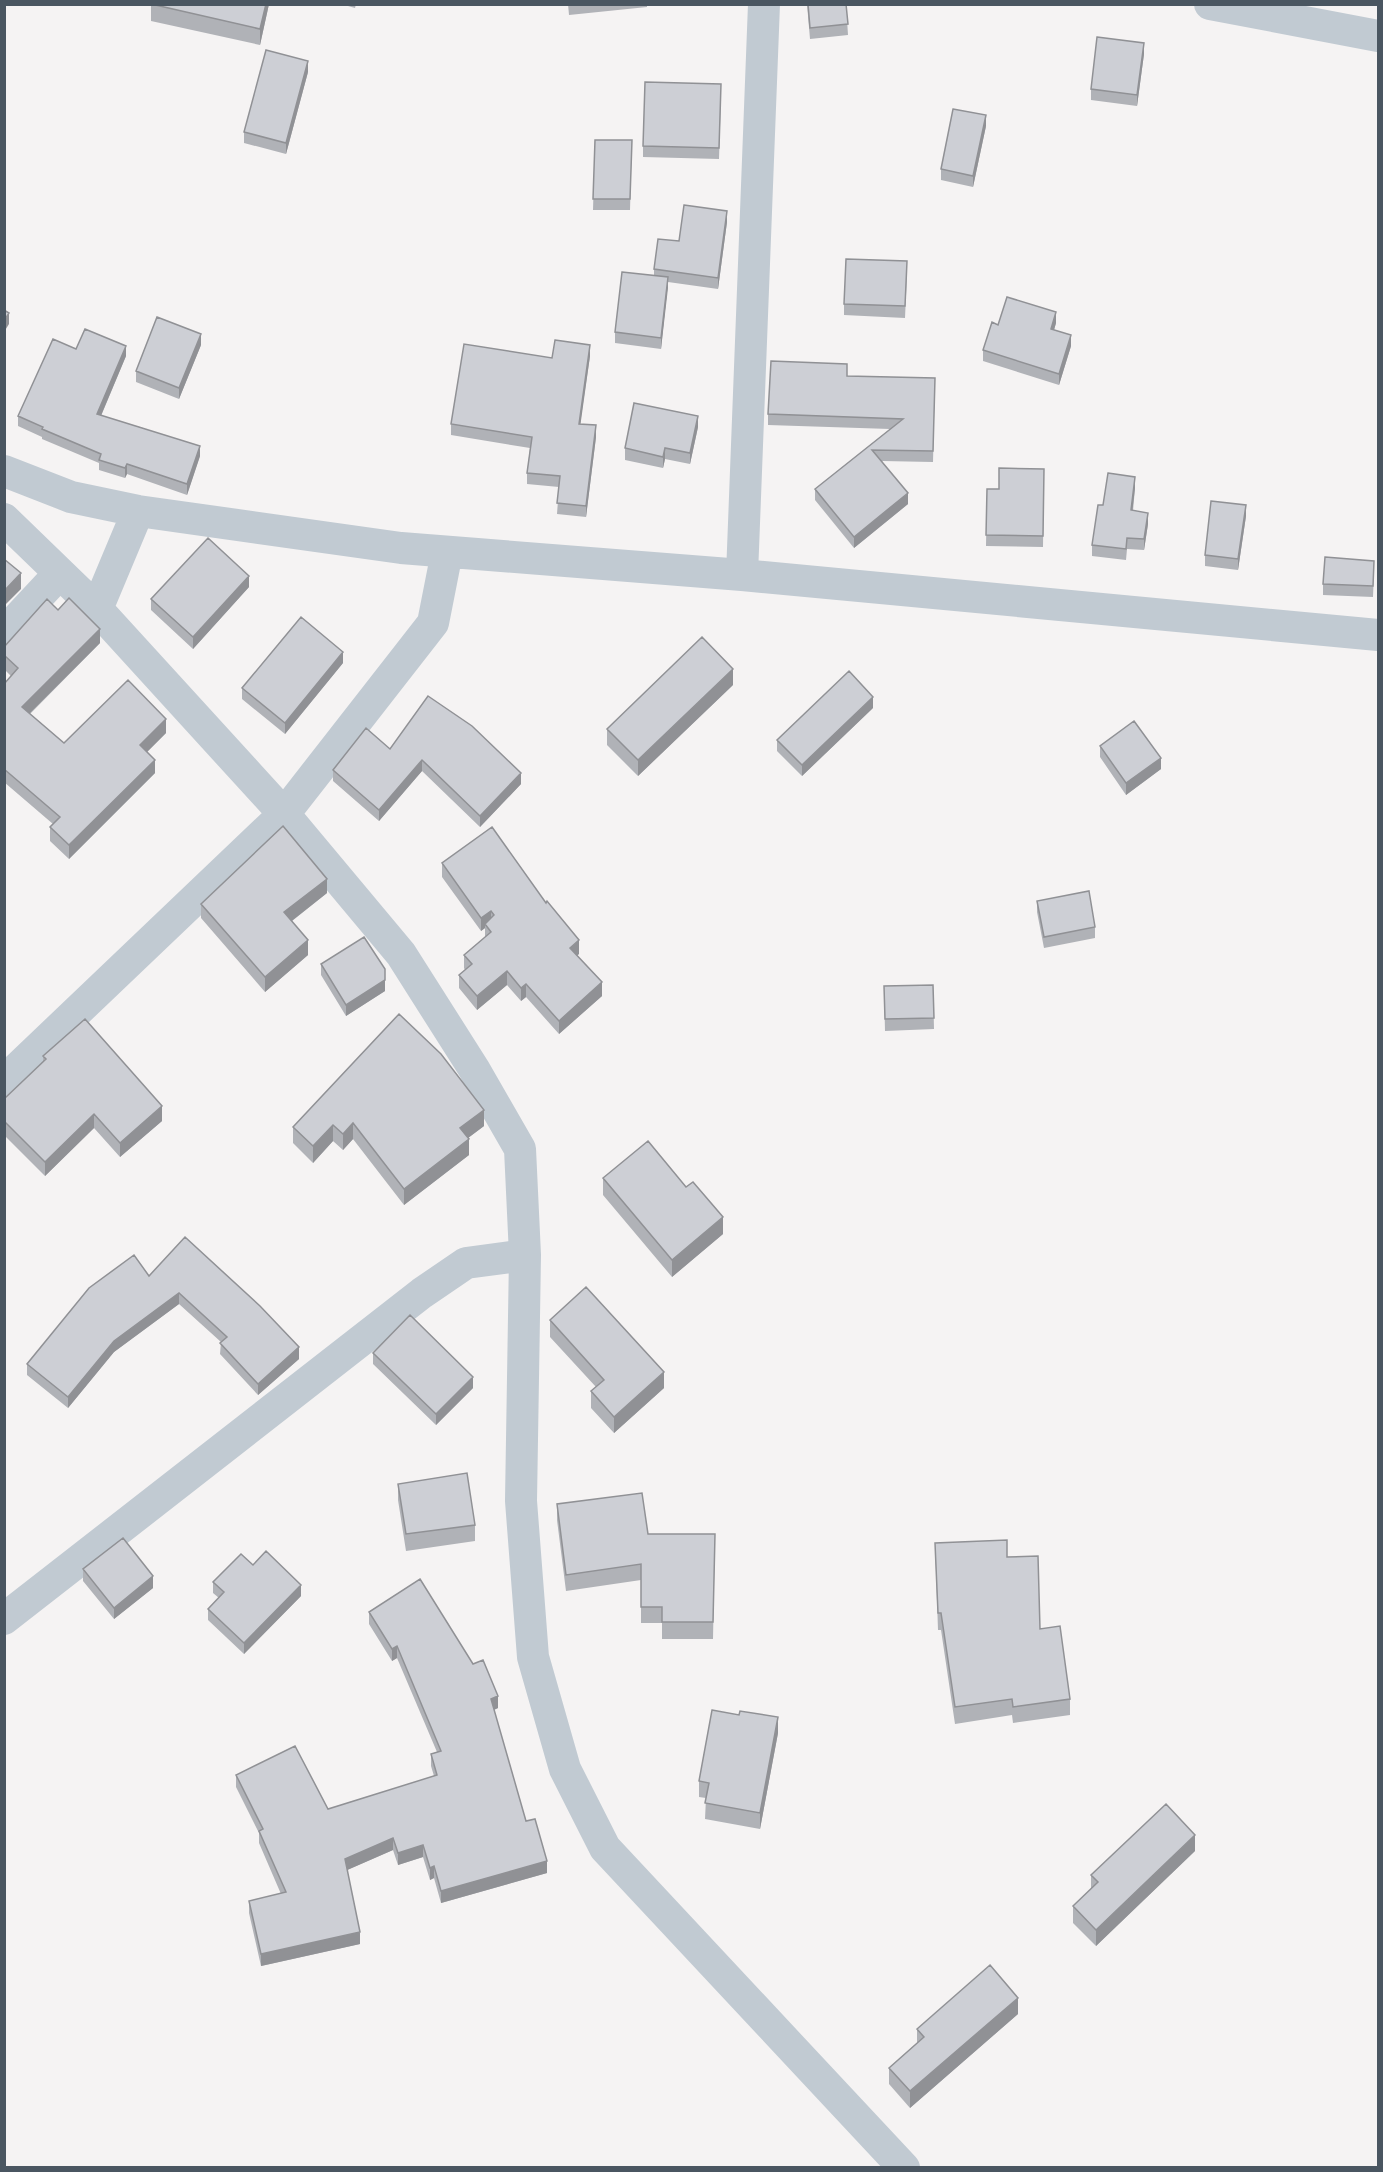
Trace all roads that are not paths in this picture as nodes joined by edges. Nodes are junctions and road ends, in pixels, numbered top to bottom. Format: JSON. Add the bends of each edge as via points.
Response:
{"nodes":[{"id":1,"x":764,"y":4,"type":"edge"},
{"id":2,"x":1210,"y":4,"type":"edge"},
{"id":3,"x":1378,"y":36,"type":"edge"},
{"id":4,"x":4,"y":471,"type":"edge"},
{"id":5,"x":138,"y":511,"type":"junction"},
{"id":6,"x":4,"y":519,"type":"edge"},
{"id":7,"x":447,"y":552,"type":"junction"},
{"id":8,"x":59,"y":574,"type":"junction"},
{"id":9,"x":742,"y":575,"type":"junction"},
{"id":10,"x":97,"y":609,"type":"junction"},
{"id":11,"x":4,"y":633,"type":"edge"},
{"id":12,"x":1378,"y":635,"type":"edge"},
{"id":13,"x":284,"y":814,"type":"junction"},
{"id":14,"x":4,"y":1081,"type":"edge"},
{"id":15,"x":525,"y":1255,"type":"junction"},
{"id":16,"x":4,"y":1619,"type":"edge"},
{"id":17,"x":904,"y":2168,"type":"edge"}],
"edges":[{"from":1,"to":9,"type":"street"},
{"from":2,"to":3,"type":"street"},
{"from":4,"to":5,"type":"street","via":[[71,497]]},
{"from":5,"to":7,"type":"street"},
{"from":5,"to":10,"type":"street"},
{"from":6,"to":8,"type":"street"},
{"from":7,"to":9,"type":"street"},
{"from":7,"to":13,"type":"street","via":[[433,623]]},
{"from":8,"to":10,"type":"street"},
{"from":8,"to":11,"type":"street"},
{"from":9,"to":12,"type":"street"},
{"from":10,"to":13,"type":"street"},
{"from":13,"to":14,"type":"street"},
{"from":13,"to":15,"type":"street","via":[[401,954],[520,1149]]},
{"from":15,"to":16,"type":"street","via":[[466,1263],[422,1293]]},
{"from":15,"to":17,"type":"street","via":[[521,1501],[532,1646],[565,1769],[605,1848]]}]}
